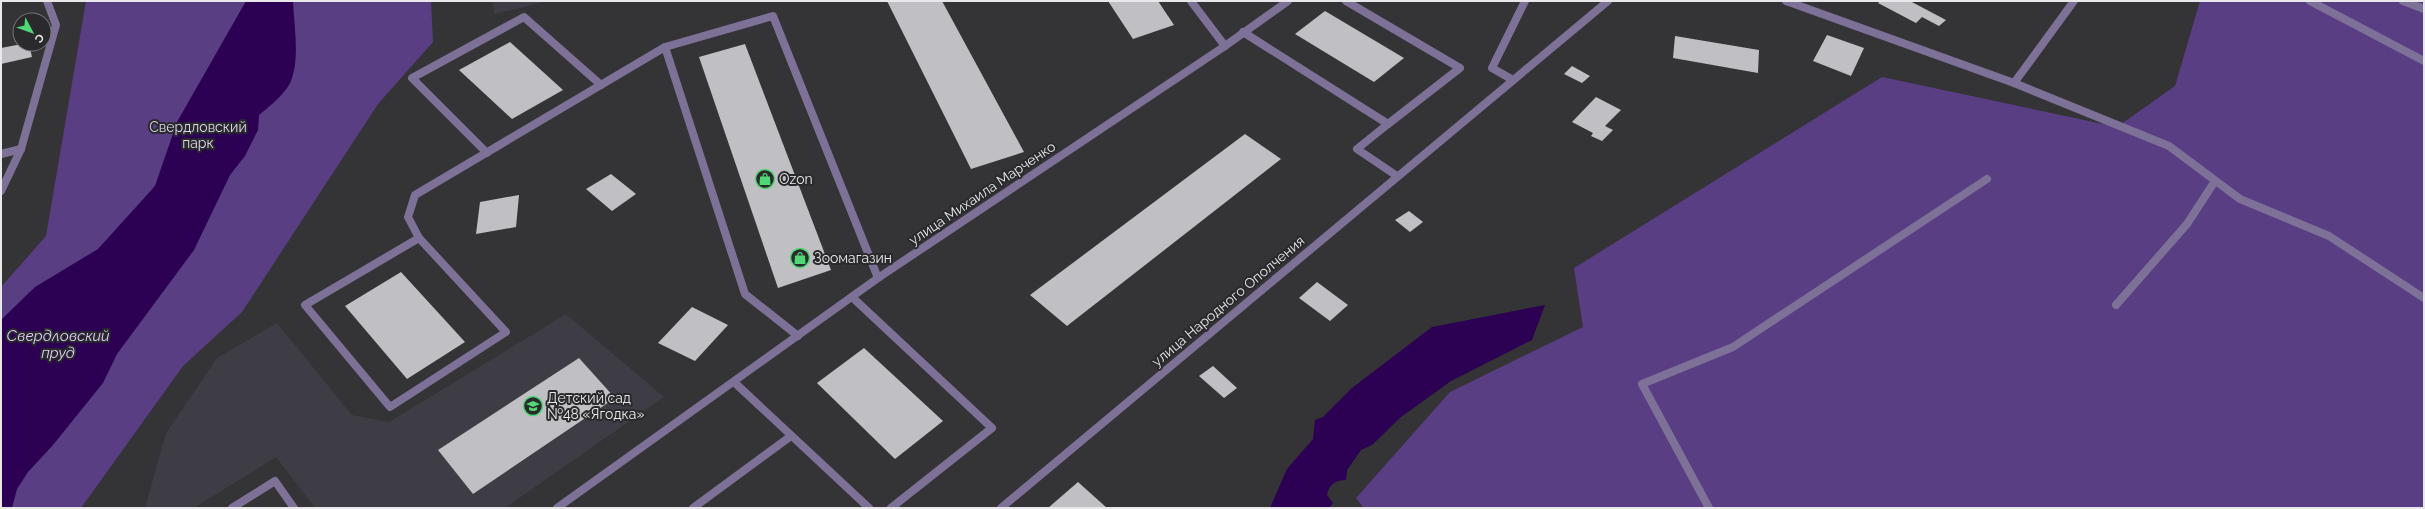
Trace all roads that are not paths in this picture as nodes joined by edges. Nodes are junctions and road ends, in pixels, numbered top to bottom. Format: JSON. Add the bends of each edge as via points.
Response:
{"nodes":[{"id":1,"x":47,"y":1,"type":"edge"},
{"id":2,"x":1191,"y":1,"type":"edge"},
{"id":3,"x":1288,"y":1,"type":"edge"},
{"id":4,"x":1346,"y":1,"type":"edge"},
{"id":5,"x":1525,"y":1,"type":"edge"},
{"id":6,"x":1608,"y":1,"type":"edge"},
{"id":7,"x":1786,"y":1,"type":"edge"},
{"id":8,"x":2074,"y":1,"type":"edge"},
{"id":9,"x":2310,"y":1,"type":"edge"},
{"id":10,"x":2403,"y":1,"type":"edge"},
{"id":11,"x":2424,"y":9,"type":"edge"},
{"id":12,"x":1243,"y":32,"type":"junction"},
{"id":13,"x":1225,"y":46,"type":"junction"},
{"id":14,"x":665,"y":48,"type":"junction"},
{"id":15,"x":2424,"y":61,"type":"edge"},
{"id":16,"x":1513,"y":80,"type":"junction"},
{"id":17,"x":2014,"y":83,"type":"junction"},
{"id":18,"x":601,"y":85,"type":"junction"},
{"id":19,"x":1388,"y":124,"type":"junction"},
{"id":20,"x":21,"y":149,"type":"junction"},
{"id":21,"x":487,"y":153,"type":"junction"},
{"id":22,"x":1,"y":154,"type":"edge"},
{"id":23,"x":1397,"y":176,"type":"junction"},
{"id":24,"x":1986,"y":179,"type":"dead end"},
{"id":25,"x":2215,"y":181,"type":"junction"},
{"id":26,"x":1,"y":191,"type":"edge"},
{"id":27,"x":419,"y":238,"type":"junction"},
{"id":28,"x":878,"y":278,"type":"junction"},
{"id":29,"x":852,"y":297,"type":"junction"},
{"id":30,"x":2424,"y":298,"type":"edge"},
{"id":31,"x":2116,"y":305,"type":"dead end"},
{"id":32,"x":798,"y":336,"type":"junction"},
{"id":33,"x":734,"y":382,"type":"junction"},
{"id":34,"x":791,"y":436,"type":"junction"},
{"id":35,"x":232,"y":508,"type":"edge"},
{"id":36,"x":294,"y":508,"type":"edge"},
{"id":37,"x":557,"y":508,"type":"edge"},
{"id":38,"x":693,"y":508,"type":"edge"},
{"id":39,"x":869,"y":508,"type":"edge"},
{"id":40,"x":891,"y":508,"type":"edge"},
{"id":41,"x":1001,"y":508,"type":"edge"},
{"id":42,"x":1709,"y":508,"type":"edge"}],
"edges":[{"from":1,"to":20,"type":"street","via":[[56,25]]},
{"from":2,"to":13,"type":"street"},
{"from":3,"to":12,"type":"street","name":"улица Михаила Марченко"},
{"from":4,"to":19,"type":"street","via":[[1460,68]]},
{"from":5,"to":16,"type":"street","via":[[1492,68]]},
{"from":6,"to":16,"type":"street","name":"улица Народного Ополчения"},
{"from":7,"to":17,"type":"street"},
{"from":8,"to":17,"type":"street"},
{"from":9,"to":15,"type":"street"},
{"from":10,"to":11,"type":"street"},
{"from":12,"to":13,"type":"street","name":"улица Михаила Марченко"},
{"from":12,"to":19,"type":"street"},
{"from":13,"to":28,"type":"street","name":"улица Михаила Марченко"},
{"from":14,"to":18,"type":"street"},
{"from":14,"to":28,"type":"street","via":[[773,16]]},
{"from":14,"to":32,"type":"street","via":[[745,294]]},
{"from":16,"to":23,"type":"street","name":"улица Народного Ополчения"},
{"from":17,"to":25,"type":"street","via":[[2169,146]]},
{"from":18,"to":21,"type":"street"},
{"from":18,"to":21,"type":"street","via":[[524,17],[412,78]]},
{"from":19,"to":23,"type":"street","via":[[1357,149]]},
{"from":20,"to":22,"type":"street"},
{"from":20,"to":26,"type":"street"},
{"from":21,"to":27,"type":"street","via":[[415,195],[408,217]]},
{"from":23,"to":41,"type":"street","name":"улица Народного Ополчения"},
{"from":24,"to":42,"type":"street","via":[[1733,348],[1642,384]]},
{"from":25,"to":30,"type":"street","via":[[2240,199],[2329,236]]},
{"from":25,"to":31,"type":"street","via":[[2187,224]]},
{"from":27,"to":27,"type":"street","via":[[506,332],[390,407],[305,305]]},
{"from":28,"to":29,"type":"street","name":"улица Михаила Марченко"},
{"from":29,"to":32,"type":"street","name":"улица Михаила Марченко"},
{"from":29,"to":40,"type":"street","via":[[992,428]]},
{"from":32,"to":33,"type":"street","name":"улица Михаила Марченко"},
{"from":33,"to":34,"type":"street"},
{"from":33,"to":37,"type":"street","name":"улица Михаила Марченко"},
{"from":34,"to":38,"type":"street"},
{"from":34,"to":39,"type":"street"},
{"from":35,"to":36,"type":"street","via":[[275,481]]}]}
